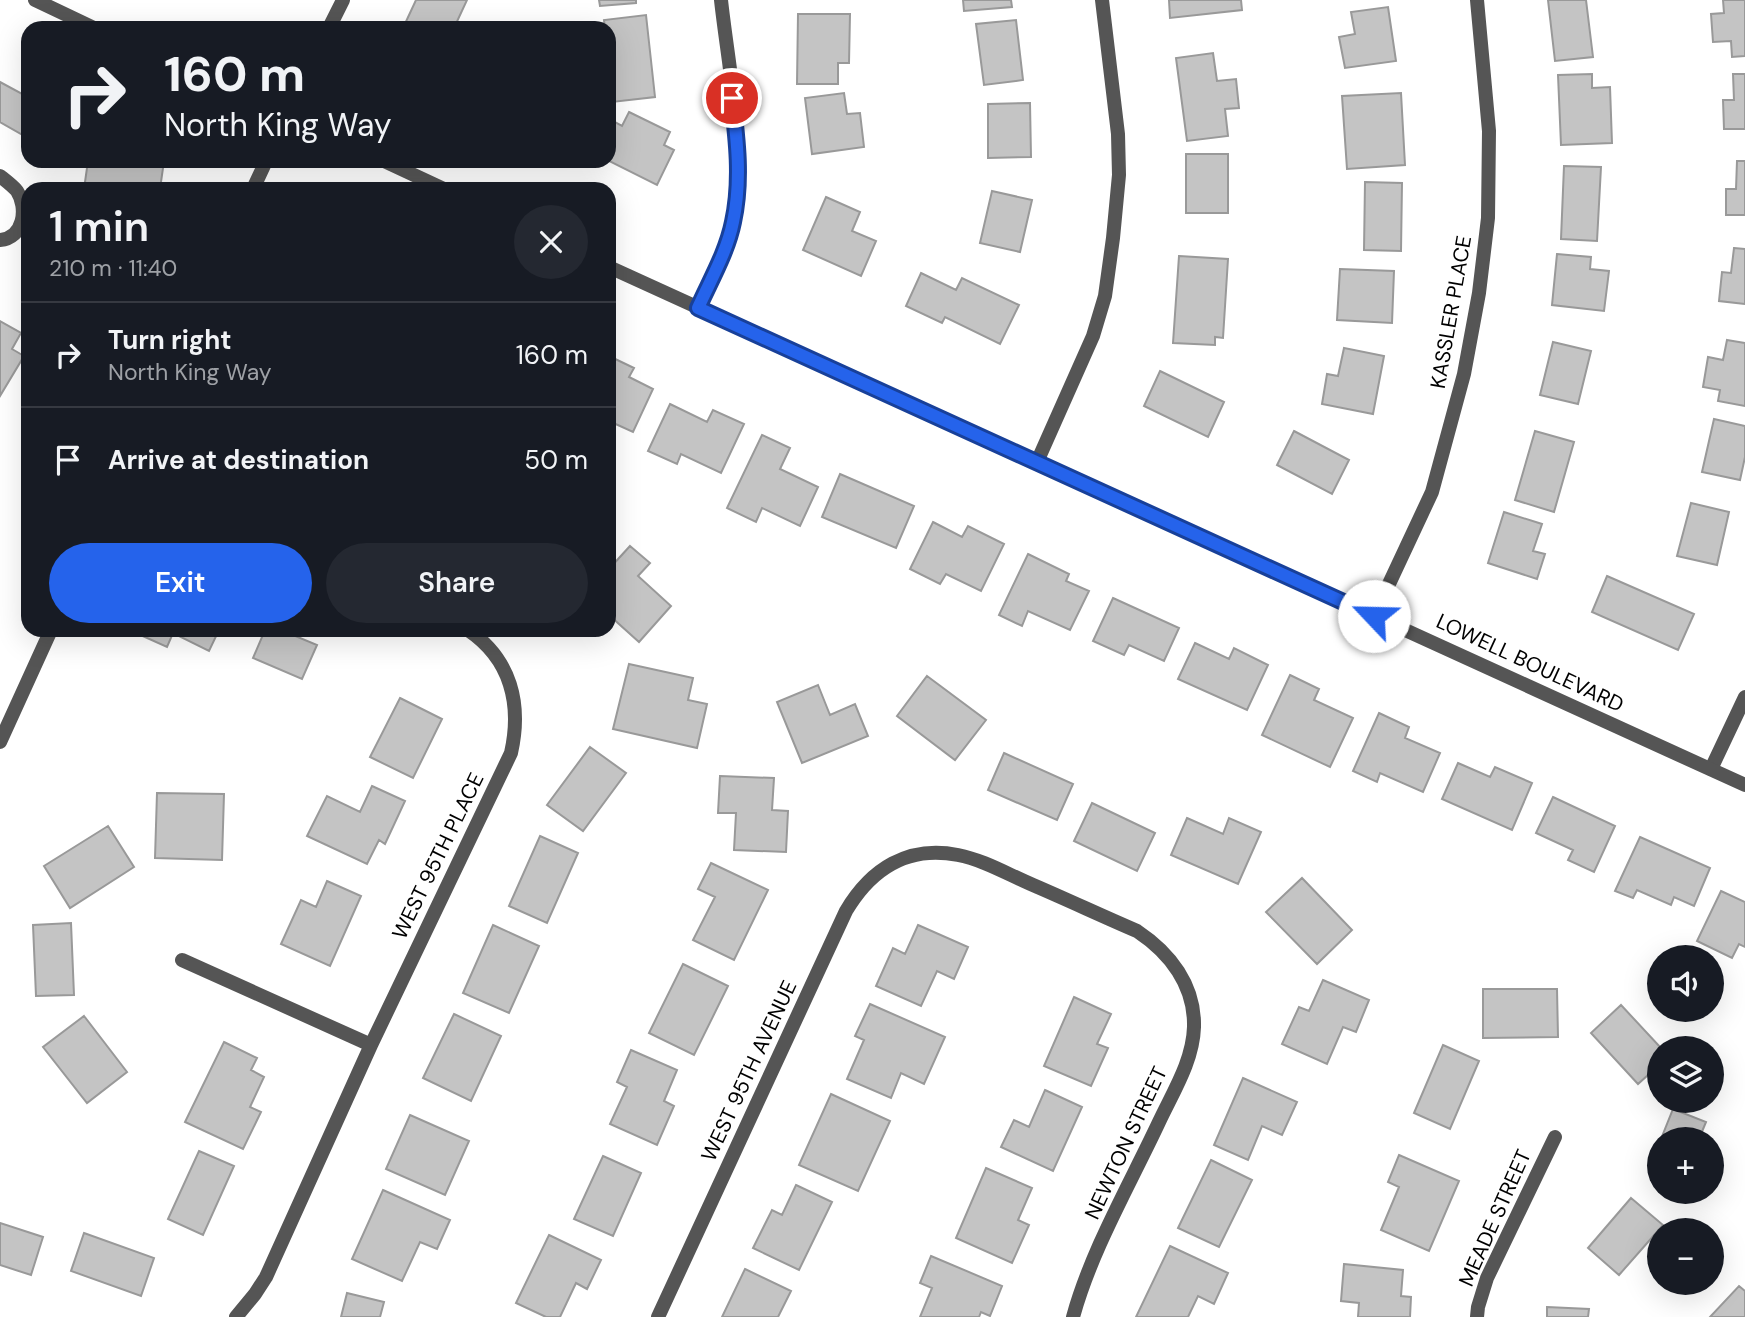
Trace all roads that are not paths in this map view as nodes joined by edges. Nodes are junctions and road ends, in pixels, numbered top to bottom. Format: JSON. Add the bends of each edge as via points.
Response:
{"nodes":[{"id":1,"x":35,"y":0,"type":"edge"},
{"id":2,"x":343,"y":0,"type":"edge"},
{"id":3,"x":721,"y":0,"type":"edge"},
{"id":4,"x":1102,"y":0,"type":"edge"},
{"id":5,"x":1477,"y":0,"type":"edge"},
{"id":6,"x":79,"y":21,"type":"edge"},
{"id":7,"x":332,"y":21,"type":"edge"},
{"id":8,"x":399,"y":168,"type":"edge"},
{"id":9,"x":0,"y":176,"type":"edge"},
{"id":10,"x":429,"y":182,"type":"edge"},
{"id":11,"x":21,"y":203,"type":"edge"},
{"id":12,"x":21,"y":219,"type":"edge"},
{"id":13,"x":0,"y":240,"type":"edge"},
{"id":14,"x":616,"y":270,"type":"edge"},
{"id":15,"x":698,"y":308,"type":"junction"},
{"id":16,"x":1037,"y":462,"type":"junction"},
{"id":17,"x":1374,"y":616,"type":"junction"},
{"id":18,"x":48,"y":637,"type":"edge"},
{"id":19,"x":479,"y":637,"type":"edge"},
{"id":20,"x":1745,"y":697,"type":"edge"},
{"id":21,"x":0,"y":742,"type":"edge"},
{"id":22,"x":1711,"y":769,"type":"junction"},
{"id":23,"x":1745,"y":785,"type":"edge"},
{"id":24,"x":900,"y":860,"type":"joint"},
{"id":25,"x":182,"y":960,"type":"dead end"},
{"id":26,"x":371,"y":1045,"type":"junction"},
{"id":27,"x":1555,"y":1137,"type":"dead end"},
{"id":28,"x":236,"y":1317,"type":"edge"},
{"id":29,"x":658,"y":1317,"type":"edge"},
{"id":30,"x":1073,"y":1317,"type":"edge"},
{"id":31,"x":1477,"y":1317,"type":"edge"}],
"edges":[{"from":1,"to":6,"type":"street"},
{"from":2,"to":7,"type":"street"},
{"from":3,"to":15,"type":"street","via":[[737,186],[733,224]]},
{"from":4,"to":16,"type":"street","via":[[1119,175],[1105,296],[1093,336]]},
{"from":5,"to":17,"type":"street","name":"KASSLER PLACE","via":[[1489,131],[1488,218],[1479,292],[1464,374],[1432,492]]},
{"from":8,"to":10,"type":"street"},
{"from":9,"to":11,"type":"street","via":[[17,192]]},
{"from":12,"to":13,"type":"street","via":[[19,229]]},
{"from":14,"to":15,"type":"street","name":"LOWELL BOULEVARD"},
{"from":15,"to":16,"type":"street","name":"LOWELL BOULEVARD"},
{"from":16,"to":17,"type":"street","name":"LOWELL BOULEVARD"},
{"from":17,"to":22,"type":"street","name":"LOWELL BOULEVARD"},
{"from":18,"to":21,"type":"street"},
{"from":19,"to":26,"type":"street","name":"WEST 95TH PLACE","via":[[509,679],[517,710],[511,753]]},
{"from":20,"to":22,"type":"street"},
{"from":22,"to":23,"type":"street","name":"LOWELL BOULEVARD"},
{"from":24,"to":29,"type":"street","name":"WEST 95TH AVENUE","via":[[869,879],[846,911]]},
{"from":24,"to":30,"type":"street","name":"NEWTON STREET","via":[[942,853],[978,861],[1137,931],[1168,956],[1185,983],[1194,1027],[1186,1066],[1088,1273]]},
{"from":25,"to":26,"type":"street"},
{"from":26,"to":28,"type":"street","name":"WEST 95TH PLACE","via":[[266,1277]]},
{"from":27,"to":31,"type":"street","name":"MEADE STREET","via":[[1487,1278]]}]}
